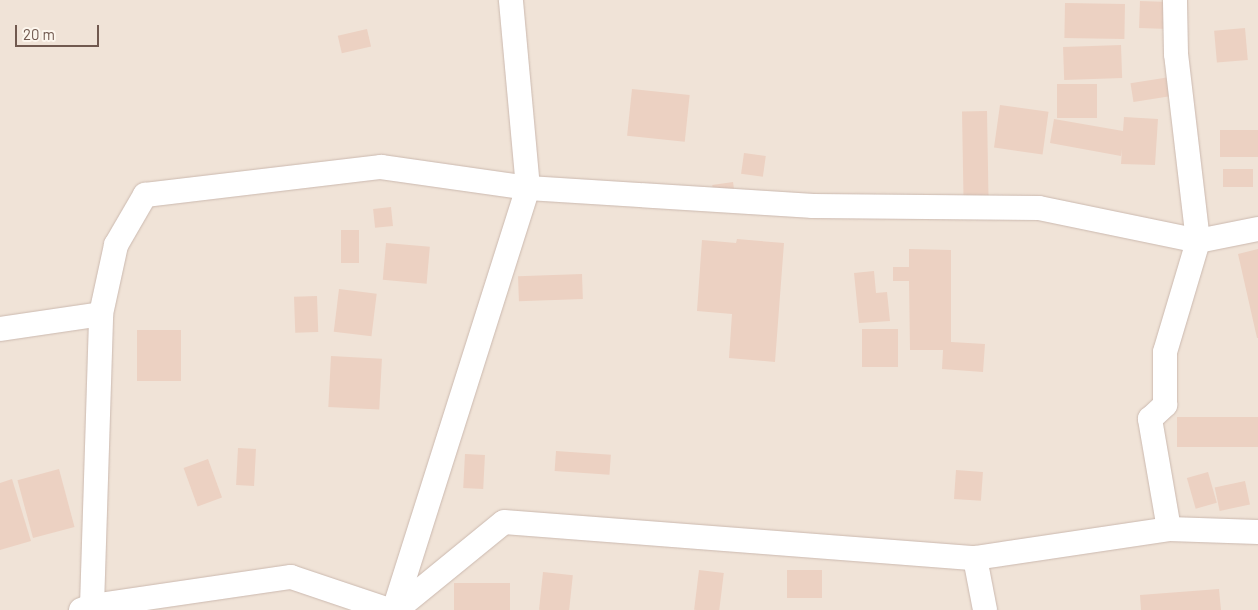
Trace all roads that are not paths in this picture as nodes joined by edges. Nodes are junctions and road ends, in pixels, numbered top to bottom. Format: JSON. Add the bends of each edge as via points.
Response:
{"nodes":[{"id":1,"x":511,"y":0,"type":"edge"},
{"id":2,"x":1175,"y":0,"type":"edge"},
{"id":3,"x":528,"y":188,"type":"junction"},
{"id":4,"x":1258,"y":229,"type":"edge"},
{"id":5,"x":1198,"y":241,"type":"junction"},
{"id":6,"x":101,"y":314,"type":"junction"},
{"id":7,"x":0,"y":329,"type":"edge"},
{"id":8,"x":1169,"y":530,"type":"junction"},
{"id":9,"x":1258,"y":532,"type":"edge"},
{"id":10,"x":975,"y":558,"type":"junction"},
{"id":11,"x":87,"y":608,"type":"edge"},
{"id":12,"x":388,"y":610,"type":"edge"},
{"id":13,"x":395,"y":610,"type":"edge"},
{"id":14,"x":985,"y":610,"type":"edge"}],
"edges":[{"from":1,"to":3,"type":"street"},
{"from":2,"to":5,"type":"street","via":[[1176,54]]},
{"from":3,"to":5,"type":"street","via":[[814,206],[1039,208]]},
{"from":3,"to":6,"type":"street","via":[[381,167],[145,195],[116,245]]},
{"from":3,"to":13,"type":"street"},
{"from":4,"to":5,"type":"street"},
{"from":5,"to":8,"type":"street","via":[[1165,352],[1165,405],[1150,419]]},
{"from":6,"to":7,"type":"street"},
{"from":6,"to":11,"type":"street"},
{"from":8,"to":9,"type":"street"},
{"from":8,"to":10,"type":"street"},
{"from":10,"to":13,"type":"street","via":[[504,522]]},
{"from":10,"to":14,"type":"street"},
{"from":11,"to":12,"type":"street","via":[[291,577]]}]}
